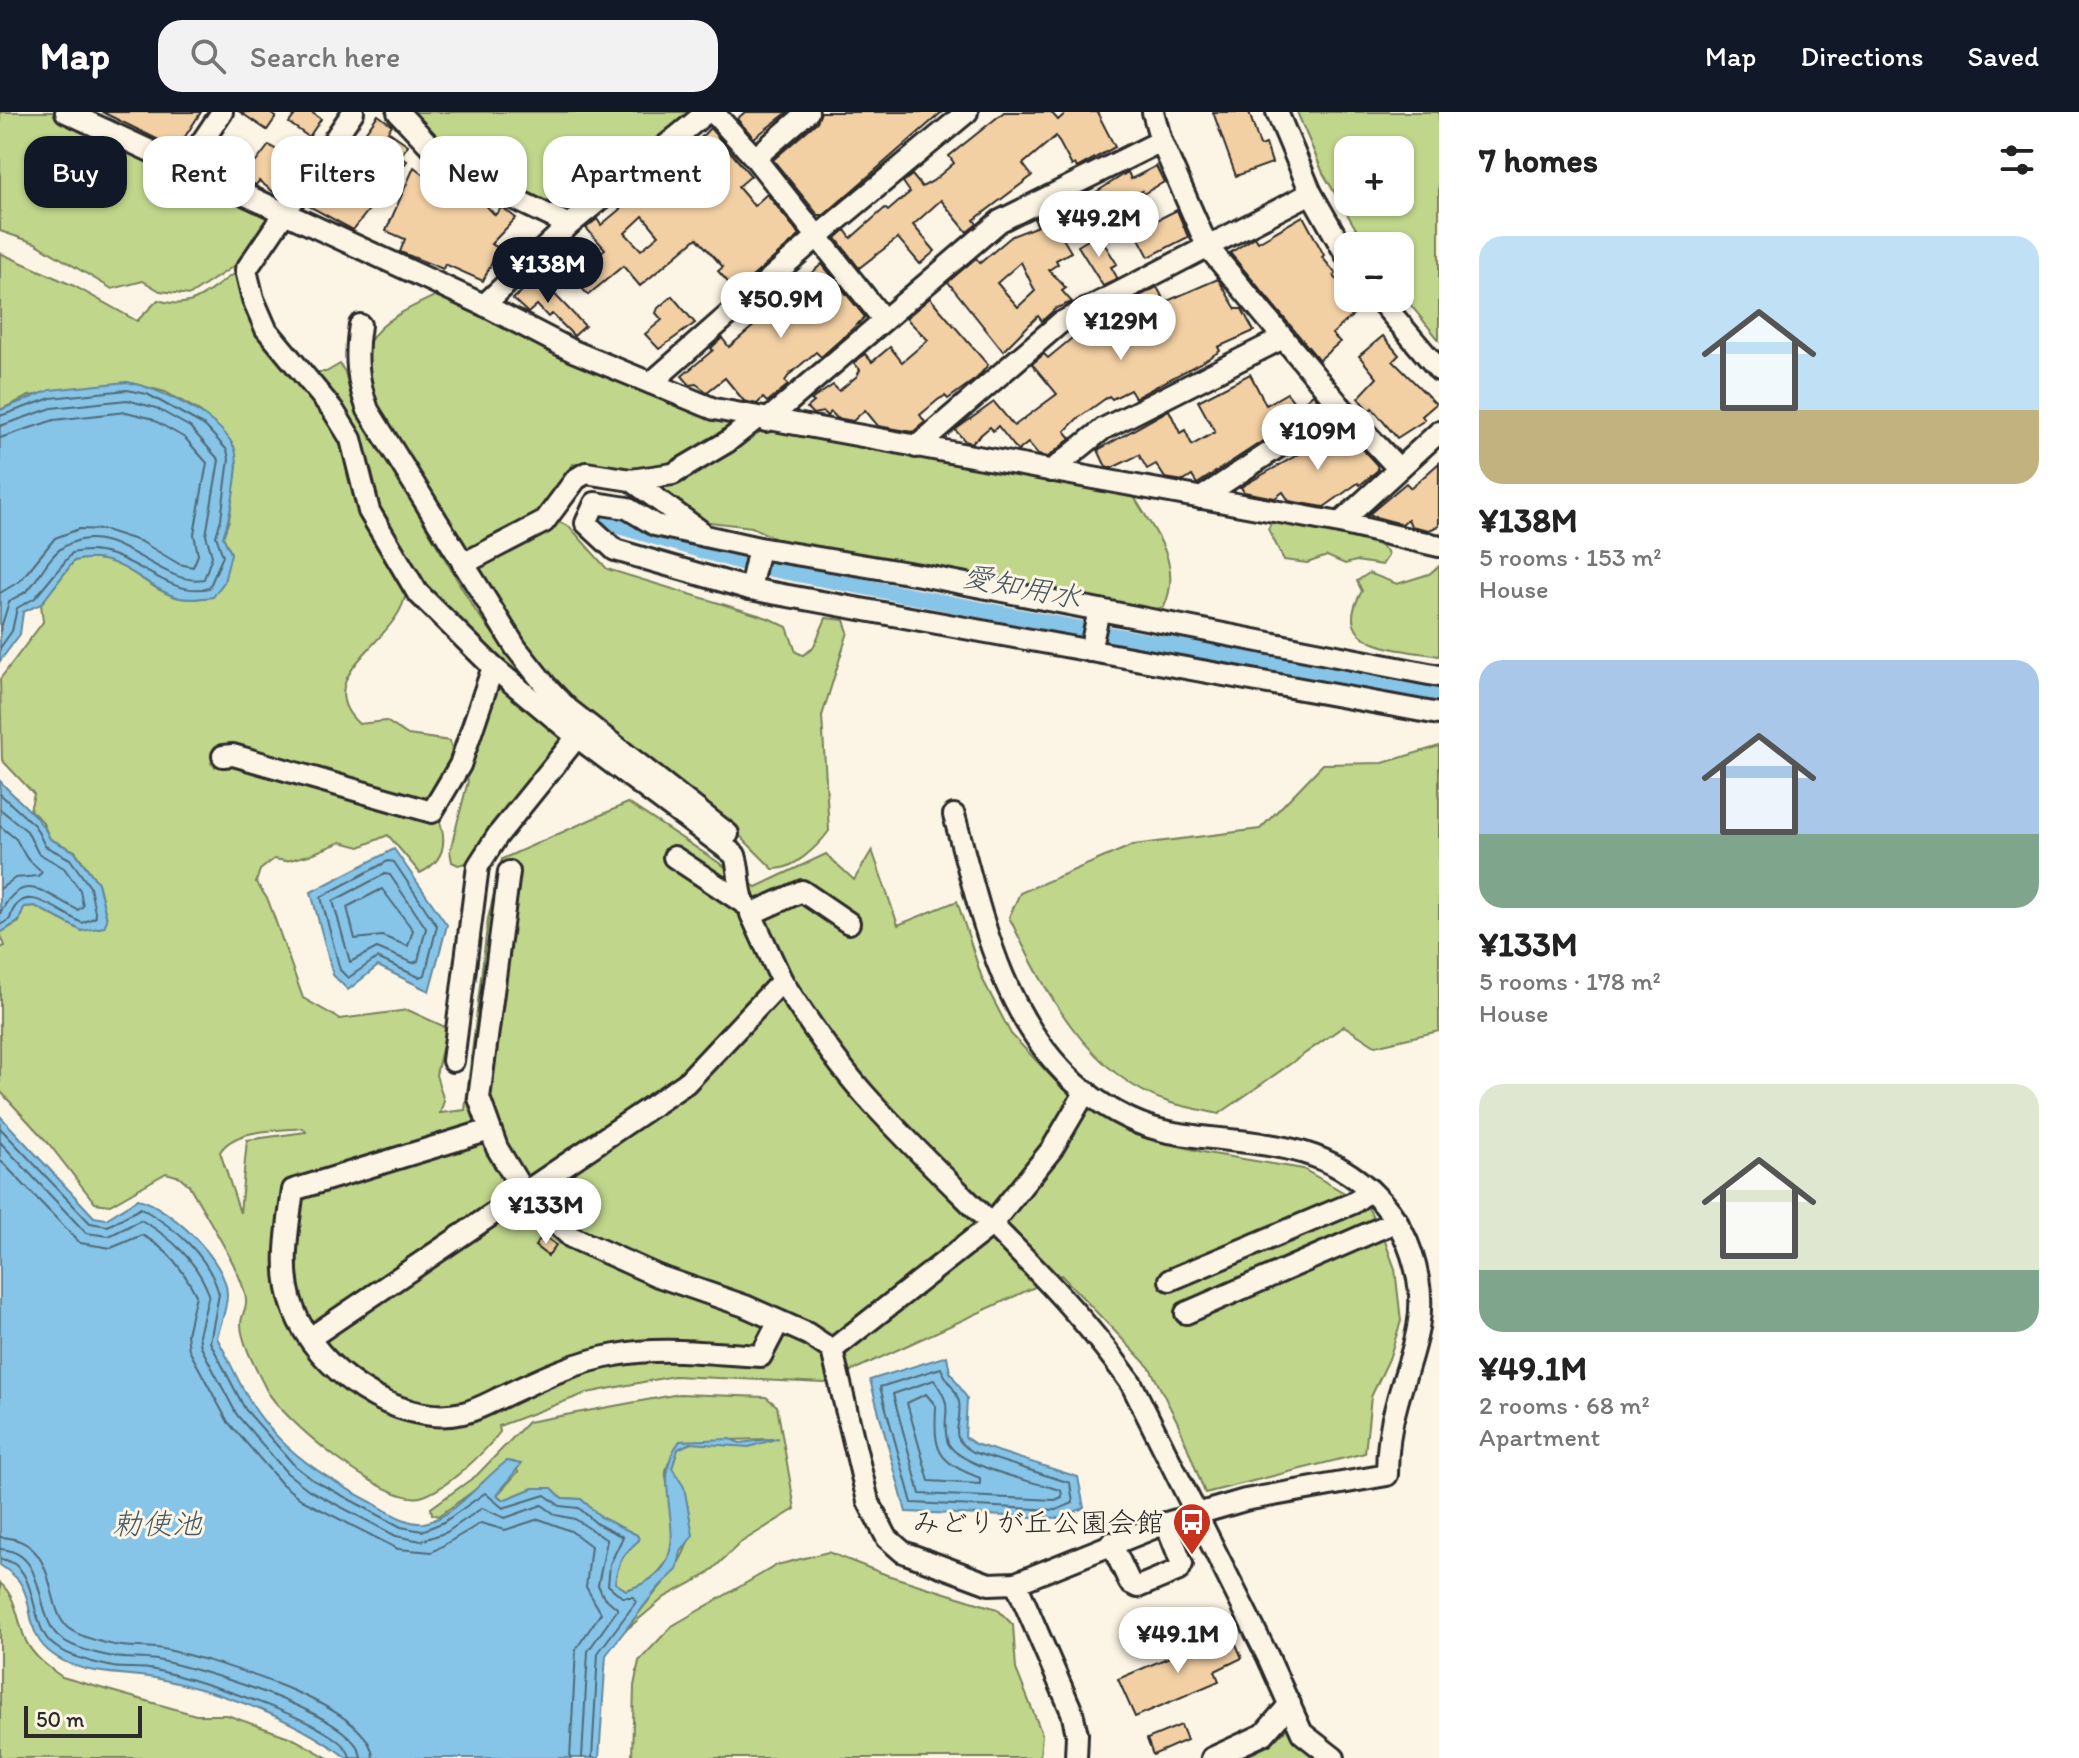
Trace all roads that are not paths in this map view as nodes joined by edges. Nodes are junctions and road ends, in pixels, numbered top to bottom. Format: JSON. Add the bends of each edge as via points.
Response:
{"nodes":[{"id":1,"x":66,"y":112,"type":"edge"},
{"id":2,"x":222,"y":112,"type":"edge"},
{"id":3,"x":353,"y":112,"type":"edge"},
{"id":4,"x":398,"y":112,"type":"edge"},
{"id":5,"x":707,"y":112,"type":"edge"},
{"id":6,"x":713,"y":112,"type":"edge"},
{"id":7,"x":808,"y":112,"type":"edge"},
{"id":8,"x":967,"y":112,"type":"edge"},
{"id":9,"x":1153,"y":112,"type":"edge"},
{"id":10,"x":1277,"y":112,"type":"edge"},
{"id":11,"x":206,"y":136,"type":"edge"},
{"id":12,"x":1161,"y":141,"type":"junction"},
{"id":13,"x":143,"y":148,"type":"edge"},
{"id":14,"x":755,"y":158,"type":"junction"},
{"id":15,"x":1311,"y":193,"type":"junction"},
{"id":16,"x":255,"y":199,"type":"edge"},
{"id":17,"x":287,"y":214,"type":"junction"},
{"id":18,"x":569,"y":225,"type":"junction"},
{"id":19,"x":1334,"y":233,"type":"edge"},
{"id":20,"x":817,"y":237,"type":"junction"},
{"id":21,"x":1207,"y":246,"type":"junction"},
{"id":22,"x":484,"y":305,"type":"junction"},
{"id":23,"x":1390,"y":312,"type":"edge"},
{"id":24,"x":883,"y":319,"type":"junction"},
{"id":25,"x":360,"y":325,"type":"dead end"},
{"id":26,"x":1283,"y":338,"type":"junction"},
{"id":27,"x":1439,"y":370,"type":"edge"},
{"id":28,"x":651,"y":383,"type":"junction"},
{"id":29,"x":1340,"y":406,"type":"junction"},
{"id":30,"x":761,"y":420,"type":"junction"},
{"id":31,"x":1439,"y":432,"type":"edge"},
{"id":32,"x":916,"y":447,"type":"junction"},
{"id":33,"x":1397,"y":467,"type":"junction"},
{"id":34,"x":1051,"y":471,"type":"junction"},
{"id":35,"x":631,"y":480,"type":"junction"},
{"id":36,"x":1201,"y":498,"type":"junction"},
{"id":37,"x":1340,"y":523,"type":"junction"},
{"id":38,"x":706,"y":534,"type":"junction"},
{"id":39,"x":1439,"y":546,"type":"edge"},
{"id":40,"x":758,"y":550,"type":"junction"},
{"id":41,"x":463,"y":564,"type":"junction"},
{"id":42,"x":750,"y":589,"type":"junction"},
{"id":43,"x":1098,"y":614,"type":"junction"},
{"id":44,"x":1090,"y":651,"type":"junction"},
{"id":45,"x":493,"y":667,"type":"junction"},
{"id":46,"x":1439,"y":676,"type":"edge"},
{"id":47,"x":1439,"y":714,"type":"edge"},
{"id":48,"x":577,"y":737,"type":"junction"},
{"id":49,"x":223,"y":756,"type":"dead end"},
{"id":50,"x":954,"y":815,"type":"dead end"},
{"id":51,"x":674,"y":857,"type":"dead end"},
{"id":52,"x":509,"y":872,"type":"dead end"},
{"id":53,"x":747,"y":907,"type":"junction"},
{"id":54,"x":849,"y":923,"type":"dead end"},
{"id":55,"x":782,"y":981,"type":"junction"},
{"id":56,"x":453,"y":1061,"type":"dead end"},
{"id":57,"x":1086,"y":1091,"type":"junction"},
{"id":58,"x":490,"y":1130,"type":"junction"},
{"id":59,"x":1370,"y":1190,"type":"junction"},
{"id":60,"x":524,"y":1193,"type":"junction"},
{"id":61,"x":1397,"y":1221,"type":"junction"},
{"id":62,"x":990,"y":1226,"type":"junction"},
{"id":63,"x":1170,"y":1280,"type":"dead end"},
{"id":64,"x":1186,"y":1313,"type":"dead end"},
{"id":65,"x":778,"y":1323,"type":"junction"},
{"id":66,"x":310,"y":1338,"type":"junction"},
{"id":67,"x":832,"y":1350,"type":"junction"},
{"id":68,"x":1198,"y":1515,"type":"junction"},
{"id":69,"x":1166,"y":1523,"type":"junction"},
{"id":70,"x":1111,"y":1543,"type":"junction"},
{"id":71,"x":1016,"y":1583,"type":"junction"},
{"id":72,"x":1290,"y":1704,"type":"junction"},
{"id":73,"x":1076,"y":1758,"type":"edge"},
{"id":74,"x":1212,"y":1758,"type":"edge"},
{"id":75,"x":1334,"y":1758,"type":"edge"}],
"edges":[{"from":1,"to":13,"type":"street"},
{"from":2,"to":11,"type":"street"},
{"from":3,"to":17,"type":"street"},
{"from":4,"to":18,"type":"street","via":[[452,169]]},
{"from":5,"to":18,"type":"street"},
{"from":6,"to":14,"type":"street"},
{"from":7,"to":14,"type":"street"},
{"from":8,"to":20,"type":"street"},
{"from":9,"to":12,"type":"street"},
{"from":10,"to":15,"type":"street"},
{"from":12,"to":21,"type":"street"},
{"from":12,"to":24,"type":"street","via":[[1000,221]]},
{"from":14,"to":20,"type":"street"},
{"from":15,"to":19,"type":"street"},
{"from":15,"to":21,"type":"street"},
{"from":16,"to":17,"type":"street"},
{"from":17,"to":22,"type":"street"},
{"from":17,"to":45,"type":"street","via":[[246,270],[262,319],[351,439],[369,511],[395,559],[417,592]]},
{"from":18,"to":22,"type":"street"},
{"from":20,"to":24,"type":"street"},
{"from":20,"to":28,"type":"street"},
{"from":21,"to":26,"type":"street"},
{"from":21,"to":32,"type":"street","via":[[1060,323]]},
{"from":22,"to":28,"type":"street","via":[[573,351]]},
{"from":23,"to":27,"type":"street"},
{"from":24,"to":30,"type":"street"},
{"from":25,"to":41,"type":"street","via":[[355,355],[368,410]]},
{"from":26,"to":29,"type":"street"},
{"from":26,"to":34,"type":"street","via":[[1103,429]]},
{"from":28,"to":30,"type":"street","via":[[714,409]]},
{"from":29,"to":33,"type":"street"},
{"from":29,"to":36,"type":"street"},
{"from":30,"to":32,"type":"street"},
{"from":30,"to":35,"type":"street","via":[[686,469]]},
{"from":31,"to":33,"type":"street"},
{"from":32,"to":34,"type":"street"},
{"from":33,"to":37,"type":"street"},
{"from":34,"to":36,"type":"street"},
{"from":35,"to":38,"type":"street"},
{"from":35,"to":41,"type":"street","via":[[586,473],[544,522]]},
{"from":36,"to":37,"type":"street"},
{"from":37,"to":39,"type":"street"},
{"from":38,"to":40,"type":"street"},
{"from":38,"to":42,"type":"street","via":[[655,525],[627,508],[595,503],[586,523],[615,550]]},
{"from":40,"to":42,"type":"street"},
{"from":40,"to":43,"type":"street"},
{"from":41,"to":53,"type":"street","via":[[516,648],[568,709],[742,845],[751,867]]},
{"from":42,"to":44,"type":"street"},
{"from":43,"to":44,"type":"street"},
{"from":43,"to":46,"type":"street"},
{"from":44,"to":47,"type":"street"},
{"from":45,"to":48,"type":"street"},
{"from":45,"to":49,"type":"street","via":[[460,765],[432,812]]},
{"from":48,"to":53,"type":"street","via":[[735,855],[737,882]]},
{"from":48,"to":56,"type":"street","via":[[478,866]]},
{"from":50,"to":57,"type":"street","via":[[1009,992],[1040,1045]]},
{"from":51,"to":53,"type":"street"},
{"from":52,"to":58,"type":"street","via":[[479,1098]]},
{"from":53,"to":54,"type":"street","via":[[802,891]]},
{"from":53,"to":55,"type":"street"},
{"from":55,"to":60,"type":"street","via":[[686,1083]]},
{"from":55,"to":62,"type":"street","via":[[863,1093]]},
{"from":57,"to":59,"type":"street","via":[[1111,1110],[1162,1130],[1309,1152],[1346,1169]]},
{"from":57,"to":62,"type":"street","via":[[1052,1149]]},
{"from":58,"to":60,"type":"street"},
{"from":58,"to":66,"type":"street","via":[[293,1190],[285,1254],[293,1309]]},
{"from":59,"to":61,"type":"street"},
{"from":59,"to":63,"type":"street","via":[[1353,1203]]},
{"from":60,"to":65,"type":"street","via":[[571,1237]]},
{"from":60,"to":66,"type":"street"},
{"from":61,"to":64,"type":"street"},
{"from":61,"to":68,"type":"street","via":[[1416,1269],[1420,1303],[1418,1336],[1393,1421],[1387,1475],[1299,1488]]},
{"from":62,"to":67,"type":"street"},
{"from":62,"to":68,"type":"street","via":[[1104,1344],[1131,1383]]},
{"from":65,"to":66,"type":"street","via":[[761,1356],[662,1349],[614,1355],[556,1371],[463,1414],[423,1413],[361,1390],[323,1358]]},
{"from":65,"to":67,"type":"street"},
{"from":67,"to":71,"type":"street","via":[[868,1501],[887,1538],[903,1552],[946,1570],[989,1584]]},
{"from":68,"to":69,"type":"street"},
{"from":68,"to":72,"type":"street"},
{"from":69,"to":70,"type":"street"},
{"from":69,"to":70,"type":"street","via":[[1182,1564],[1138,1587],[1130,1583]]},
{"from":70,"to":71,"type":"street"},
{"from":71,"to":73,"type":"street","via":[[1072,1712]]},
{"from":72,"to":74,"type":"street","via":[[1264,1734]]},
{"from":72,"to":75,"type":"street","via":[[1302,1733]]}]}
